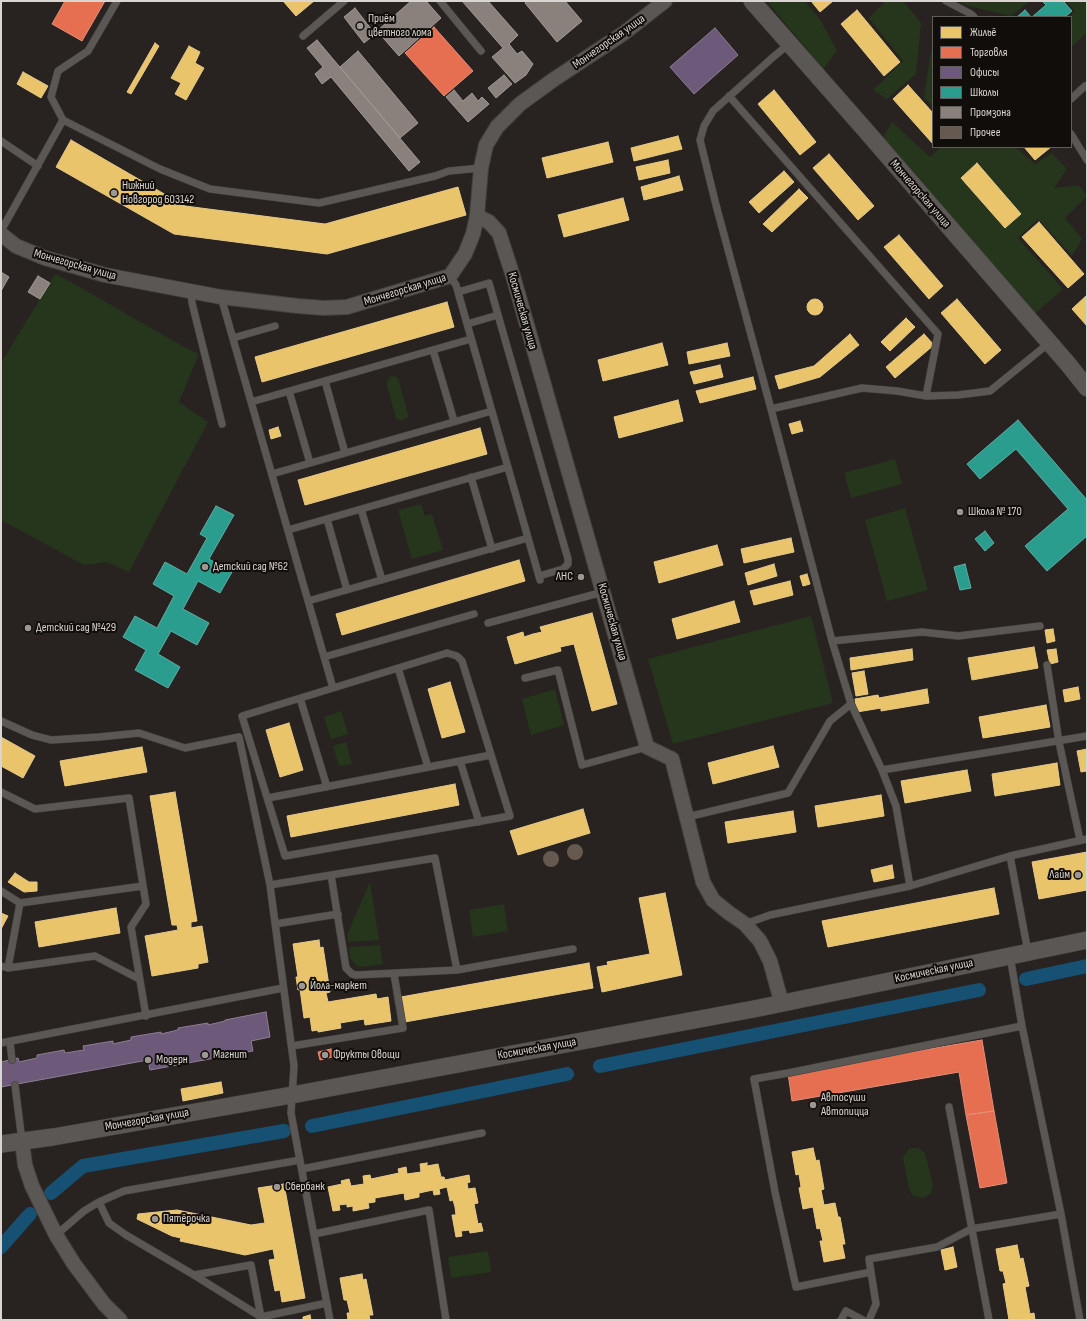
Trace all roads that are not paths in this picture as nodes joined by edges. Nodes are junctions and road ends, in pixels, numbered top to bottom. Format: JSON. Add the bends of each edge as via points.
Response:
{"nodes":[{"id":1,"x":117,"y":1,"type":"edge"},
{"id":2,"x":440,"y":1,"type":"edge"},
{"id":3,"x":665,"y":1,"type":"edge"},
{"id":4,"x":752,"y":1,"type":"edge"},
{"id":5,"x":946,"y":1,"type":"edge"},
{"id":6,"x":340,"y":2,"type":"edge"},
{"id":7,"x":973,"y":16,"type":"edge"},
{"id":8,"x":303,"y":36,"type":"dead end"},
{"id":9,"x":790,"y":44,"type":"junction"},
{"id":10,"x":481,"y":51,"type":"dead end"},
{"id":11,"x":1085,"y":86,"type":"dead end"},
{"id":12,"x":729,"y":96,"type":"junction"},
{"id":13,"x":1072,"y":98,"type":"edge"},
{"id":14,"x":63,"y":120,"type":"junction"},
{"id":15,"x":1072,"y":136,"type":"edge"},
{"id":16,"x":1,"y":141,"type":"edge"},
{"id":17,"x":1087,"y":160,"type":"edge"},
{"id":18,"x":38,"y":166,"type":"junction"},
{"id":19,"x":481,"y":168,"type":"junction"},
{"id":20,"x":476,"y":216,"type":"junction"},
{"id":21,"x":1,"y":233,"type":"edge"},
{"id":22,"x":450,"y":276,"type":"junction"},
{"id":23,"x":190,"y":291,"type":"junction"},
{"id":24,"x":458,"y":292,"type":"junction"},
{"id":25,"x":221,"y":297,"type":"junction"},
{"id":26,"x":498,"y":315,"type":"junction"},
{"id":27,"x":467,"y":324,"type":"junction"},
{"id":28,"x":275,"y":326,"type":"dead end"},
{"id":29,"x":233,"y":338,"type":"junction"},
{"id":30,"x":471,"y":339,"type":"junction"},
{"id":31,"x":1049,"y":343,"type":"junction"},
{"id":32,"x":434,"y":350,"type":"junction"},
{"id":33,"x":324,"y":381,"type":"junction"},
{"id":34,"x":1087,"y":388,"type":"edge"},
{"id":35,"x":289,"y":391,"type":"junction"},
{"id":36,"x":926,"y":396,"type":"junction"},
{"id":37,"x":251,"y":402,"type":"junction"},
{"id":38,"x":771,"y":409,"type":"junction"},
{"id":39,"x":492,"y":410,"type":"junction"},
{"id":40,"x":454,"y":421,"type":"junction"},
{"id":41,"x":222,"y":424,"type":"dead end"},
{"id":42,"x":345,"y":453,"type":"junction"},
{"id":43,"x":310,"y":463,"type":"junction"},
{"id":44,"x":508,"y":466,"type":"junction"},
{"id":45,"x":272,"y":474,"type":"junction"},
{"id":46,"x":471,"y":477,"type":"junction"},
{"id":47,"x":362,"y":509,"type":"junction"},
{"id":48,"x":327,"y":519,"type":"junction"},
{"id":49,"x":288,"y":530,"type":"junction"},
{"id":50,"x":528,"y":538,"type":"junction"},
{"id":51,"x":492,"y":549,"type":"junction"},
{"id":52,"x":382,"y":580,"type":"junction"},
{"id":53,"x":347,"y":590,"type":"junction"},
{"id":54,"x":604,"y":592,"type":"junction"},
{"id":55,"x":308,"y":602,"type":"junction"},
{"id":56,"x":474,"y":614,"type":"dead end"},
{"id":57,"x":488,"y":623,"type":"dead end"},
{"id":58,"x":1040,"y":626,"type":"dead end"},
{"id":59,"x":832,"y":641,"type":"junction"},
{"id":60,"x":324,"y":657,"type":"junction"},
{"id":61,"x":1047,"y":665,"type":"dead end"},
{"id":62,"x":398,"y":668,"type":"junction"},
{"id":63,"x":525,"y":678,"type":"dead end"},
{"id":64,"x":333,"y":688,"type":"junction"},
{"id":65,"x":300,"y":698,"type":"junction"},
{"id":66,"x":851,"y":704,"type":"junction"},
{"id":67,"x":1,"y":721,"type":"edge"},
{"id":68,"x":1087,"y":736,"type":"edge"},
{"id":69,"x":1059,"y":742,"type":"junction"},
{"id":70,"x":647,"y":747,"type":"junction"},
{"id":71,"x":491,"y":755,"type":"junction"},
{"id":72,"x":460,"y":761,"type":"junction"},
{"id":73,"x":428,"y":767,"type":"junction"},
{"id":74,"x":882,"y":770,"type":"junction"},
{"id":75,"x":327,"y":786,"type":"junction"},
{"id":76,"x":1,"y":792,"type":"edge"},
{"id":77,"x":268,"y":798,"type":"junction"},
{"id":78,"x":687,"y":818,"type":"junction"},
{"id":79,"x":479,"y":822,"type":"junction"},
{"id":80,"x":1084,"y":839,"type":"edge"},
{"id":81,"x":1010,"y":856,"type":"junction"},
{"id":82,"x":331,"y":875,"type":"junction"},
{"id":83,"x":270,"y":885,"type":"junction"},
{"id":84,"x":143,"y":886,"type":"junction"},
{"id":85,"x":910,"y":886,"type":"junction"},
{"id":86,"x":1,"y":891,"type":"edge"},
{"id":87,"x":20,"y":903,"type":"junction"},
{"id":88,"x":338,"y":914,"type":"junction"},
{"id":89,"x":275,"y":924,"type":"junction"},
{"id":90,"x":745,"y":924,"type":"junction"},
{"id":91,"x":1087,"y":940,"type":"edge"},
{"id":92,"x":573,"y":949,"type":"dead end"},
{"id":93,"x":1028,"y":952,"type":"junction"},
{"id":94,"x":1010,"y":956,"type":"junction"},
{"id":95,"x":4,"y":967,"type":"edge"},
{"id":96,"x":458,"y":970,"type":"junction"},
{"id":97,"x":394,"y":974,"type":"junction"},
{"id":98,"x":139,"y":979,"type":"junction"},
{"id":99,"x":283,"y":988,"type":"junction"},
{"id":100,"x":782,"y":1004,"type":"junction"},
{"id":101,"x":146,"y":1016,"type":"junction"},
{"id":102,"x":1022,"y":1026,"type":"junction"},
{"id":103,"x":10,"y":1042,"type":"junction"},
{"id":104,"x":1,"y":1043,"type":"edge"},
{"id":105,"x":292,"y":1046,"type":"junction"},
{"id":106,"x":12,"y":1060,"type":"dead end"},
{"id":107,"x":15,"y":1085,"type":"dead end"},
{"id":108,"x":292,"y":1095,"type":"junction"},
{"id":109,"x":949,"y":1107,"type":"dead end"},
{"id":110,"x":482,"y":1133,"type":"dead end"},
{"id":111,"x":22,"y":1141,"type":"junction"},
{"id":112,"x":1,"y":1144,"type":"edge"},
{"id":113,"x":300,"y":1160,"type":"junction"},
{"id":114,"x":302,"y":1169,"type":"junction"},
{"id":115,"x":99,"y":1202,"type":"junction"},
{"id":116,"x":1061,"y":1214,"type":"junction"},
{"id":117,"x":971,"y":1229,"type":"junction"},
{"id":118,"x":314,"y":1234,"type":"junction"},
{"id":119,"x":56,"y":1235,"type":"junction"},
{"id":120,"x":871,"y":1272,"type":"junction"},
{"id":121,"x":194,"y":1275,"type":"junction"},
{"id":122,"x":327,"y":1303,"type":"junction"},
{"id":123,"x":264,"y":1319,"type":"edge"},
{"id":124,"x":120,"y":1320,"type":"edge"},
{"id":125,"x":330,"y":1320,"type":"edge"},
{"id":126,"x":446,"y":1320,"type":"edge"},
{"id":127,"x":841,"y":1320,"type":"edge"},
{"id":128,"x":863,"y":1320,"type":"edge"},
{"id":129,"x":869,"y":1320,"type":"edge"},
{"id":130,"x":989,"y":1320,"type":"edge"},
{"id":131,"x":1080,"y":1320,"type":"edge"}],
"edges":[{"from":1,"to":14,"type":"lane","via":[[88,51],[58,71],[51,97]]},
{"from":2,"to":10,"type":"lane"},
{"from":3,"to":19,"type":"street","name":"Мончегорская улица","via":[[624,33],[520,104],[497,127],[486,145]]},
{"from":4,"to":9,"type":"street","name":"Мончегорская улица"},
{"from":5,"to":7,"type":"lane"},
{"from":6,"to":8,"type":"lane"},
{"from":9,"to":12,"type":"lane"},
{"from":9,"to":31,"type":"street","name":"Мончегорская улица"},
{"from":11,"to":13,"type":"lane"},
{"from":12,"to":36,"type":"lane","via":[[938,334]]},
{"from":12,"to":38,"type":"lane","via":[[713,110],[700,140]]},
{"from":14,"to":18,"type":"lane"},
{"from":14,"to":19,"type":"lane","via":[[160,169],[210,189],[319,203],[449,171]]},
{"from":15,"to":17,"type":"lane"},
{"from":16,"to":18,"type":"lane"},
{"from":18,"to":21,"type":"lane"},
{"from":19,"to":20,"type":"street","name":"Мончегорская улица"},
{"from":20,"to":22,"type":"street","name":"Мончегорская улица","via":[[474,234],[465,254]]},
{"from":20,"to":54,"type":"street","name":"Космическая улица","via":[[489,222],[499,233]]},
{"from":21,"to":23,"type":"street","name":"Мончегорская улица","via":[[16,246],[45,258],[105,276]]},
{"from":22,"to":24,"type":"lane"},
{"from":22,"to":25,"type":"street","name":"Мончегорская улица","via":[[347,307],[298,306]]},
{"from":23,"to":25,"type":"street","name":"Мончегорская улица"},
{"from":23,"to":41,"type":"lane"},
{"from":24,"to":26,"type":"lane","via":[[489,283]]},
{"from":24,"to":27,"type":"lane"},
{"from":25,"to":29,"type":"lane"},
{"from":26,"to":27,"type":"lane"},
{"from":26,"to":50,"type":"lane","via":[[568,564],[563,569],[540,578]]},
{"from":27,"to":30,"type":"lane"},
{"from":28,"to":29,"type":"lane"},
{"from":29,"to":37,"type":"lane"},
{"from":30,"to":32,"type":"lane"},
{"from":30,"to":39,"type":"lane"},
{"from":31,"to":34,"type":"street","name":"Мончегорская улица"},
{"from":31,"to":36,"type":"lane","via":[[990,391],[958,396]]},
{"from":32,"to":33,"type":"lane"},
{"from":32,"to":40,"type":"lane"},
{"from":33,"to":35,"type":"lane"},
{"from":33,"to":42,"type":"lane"},
{"from":35,"to":37,"type":"lane"},
{"from":35,"to":43,"type":"lane"},
{"from":36,"to":38,"type":"lane","via":[[862,388]]},
{"from":37,"to":45,"type":"lane"},
{"from":38,"to":59,"type":"lane"},
{"from":39,"to":40,"type":"lane"},
{"from":39,"to":44,"type":"lane"},
{"from":40,"to":42,"type":"lane"},
{"from":42,"to":43,"type":"lane"},
{"from":43,"to":45,"type":"lane"},
{"from":44,"to":46,"type":"lane"},
{"from":44,"to":50,"type":"lane"},
{"from":45,"to":49,"type":"lane"},
{"from":46,"to":47,"type":"lane"},
{"from":46,"to":51,"type":"lane"},
{"from":47,"to":48,"type":"lane"},
{"from":47,"to":52,"type":"lane"},
{"from":48,"to":49,"type":"lane"},
{"from":48,"to":53,"type":"lane"},
{"from":49,"to":55,"type":"lane"},
{"from":50,"to":51,"type":"lane"},
{"from":51,"to":52,"type":"lane"},
{"from":52,"to":53,"type":"lane"},
{"from":53,"to":55,"type":"lane"},
{"from":54,"to":57,"type":"lane"},
{"from":54,"to":70,"type":"street","name":"Космическая улица"},
{"from":55,"to":60,"type":"lane"},
{"from":56,"to":60,"type":"lane"},
{"from":58,"to":59,"type":"lane","via":[[958,636],[922,632]]},
{"from":59,"to":66,"type":"lane"},
{"from":60,"to":64,"type":"lane"},
{"from":61,"to":69,"type":"lane"},
{"from":62,"to":64,"type":"lane"},
{"from":62,"to":71,"type":"lane","via":[[447,653],[459,658]]},
{"from":62,"to":73,"type":"lane"},
{"from":63,"to":70,"type":"lane","via":[[558,670],[582,765]]},
{"from":64,"to":65,"type":"lane"},
{"from":65,"to":75,"type":"lane"},
{"from":65,"to":77,"type":"lane","via":[[242,716]]},
{"from":66,"to":74,"type":"lane"},
{"from":66,"to":78,"type":"lane","via":[[830,721],[788,793]]},
{"from":67,"to":83,"type":"lane","via":[[32,735],[51,740],[99,738],[139,732],[185,748],[239,737]]},
{"from":68,"to":69,"type":"lane"},
{"from":69,"to":74,"type":"lane"},
{"from":69,"to":80,"type":"lane"},
{"from":70,"to":78,"type":"street","via":[[672,759]]},
{"from":71,"to":72,"type":"lane"},
{"from":71,"to":79,"type":"lane","via":[[510,816]]},
{"from":72,"to":73,"type":"lane"},
{"from":72,"to":79,"type":"lane"},
{"from":73,"to":75,"type":"lane"},
{"from":74,"to":85,"type":"lane","via":[[896,806]]},
{"from":75,"to":77,"type":"lane"},
{"from":76,"to":84,"type":"lane","via":[[35,809],[129,798]]},
{"from":77,"to":79,"type":"lane","via":[[285,856]]},
{"from":78,"to":90,"type":"street","via":[[704,882],[713,900]]},
{"from":80,"to":81,"type":"lane"},
{"from":81,"to":85,"type":"lane"},
{"from":81,"to":93,"type":"lane"},
{"from":82,"to":83,"type":"lane"},
{"from":82,"to":88,"type":"lane"},
{"from":82,"to":96,"type":"lane","via":[[435,858]]},
{"from":83,"to":89,"type":"lane"},
{"from":84,"to":87,"type":"lane"},
{"from":84,"to":98,"type":"lane","via":[[146,904],[130,927]]},
{"from":85,"to":90,"type":"lane","via":[[770,915]]},
{"from":86,"to":87,"type":"lane"},
{"from":87,"to":95,"type":"lane"},
{"from":88,"to":89,"type":"lane"},
{"from":88,"to":97,"type":"lane","via":[[348,972],[356,975]]},
{"from":89,"to":99,"type":"lane"},
{"from":90,"to":100,"type":"street","via":[[760,941],[770,961]]},
{"from":91,"to":93,"type":"street","name":"Космическая улица"},
{"from":92,"to":96,"type":"lane"},
{"from":93,"to":94,"type":"street","name":"Космическая улица"},
{"from":94,"to":100,"type":"street","name":"Космическая улица"},
{"from":94,"to":102,"type":"lane"},
{"from":95,"to":98,"type":"lane","via":[[95,956]]},
{"from":96,"to":97,"type":"lane"},
{"from":97,"to":105,"type":"lane","via":[[403,1028]]},
{"from":98,"to":101,"type":"lane"},
{"from":99,"to":101,"type":"lane"},
{"from":99,"to":105,"type":"lane"},
{"from":100,"to":108,"type":"street","name":"Космическая улица"},
{"from":101,"to":103,"type":"lane"},
{"from":102,"to":116,"type":"lane"},
{"from":102,"to":120,"type":"lane","via":[[754,1078],[796,1287]]},
{"from":103,"to":104,"type":"lane"},
{"from":103,"to":106,"type":"lane"},
{"from":105,"to":108,"type":"lane"},
{"from":107,"to":111,"type":"lane"},
{"from":108,"to":111,"type":"street","name":"Мончегорская улица"},
{"from":108,"to":113,"type":"lane","via":[[291,1113]]},
{"from":109,"to":117,"type":"lane"},
{"from":110,"to":114,"type":"lane"},
{"from":111,"to":112,"type":"street","name":"Мончегорская улица"},
{"from":111,"to":119,"type":"street","via":[[25,1164],[32,1186]]},
{"from":113,"to":114,"type":"lane"},
{"from":113,"to":115,"type":"lane","via":[[124,1191]]},
{"from":114,"to":118,"type":"lane"},
{"from":115,"to":119,"type":"lane"},
{"from":115,"to":121,"type":"lane","via":[[109,1223],[126,1236]]},
{"from":116,"to":117,"type":"lane"},
{"from":116,"to":131,"type":"lane"},
{"from":117,"to":120,"type":"lane","via":[[937,1247],[869,1260]]},
{"from":117,"to":130,"type":"lane"},
{"from":118,"to":122,"type":"lane"},
{"from":118,"to":126,"type":"lane","via":[[429,1210]]},
{"from":119,"to":124,"type":"street","via":[[91,1287]]},
{"from":120,"to":129,"type":"lane","via":[[876,1304]]},
{"from":121,"to":123,"type":"lane"},
{"from":121,"to":123,"type":"lane","via":[[251,1265]]},
{"from":122,"to":123,"type":"lane"},
{"from":122,"to":125,"type":"lane"},
{"from":127,"to":128,"type":"lane","via":[[846,1311]]}]}
